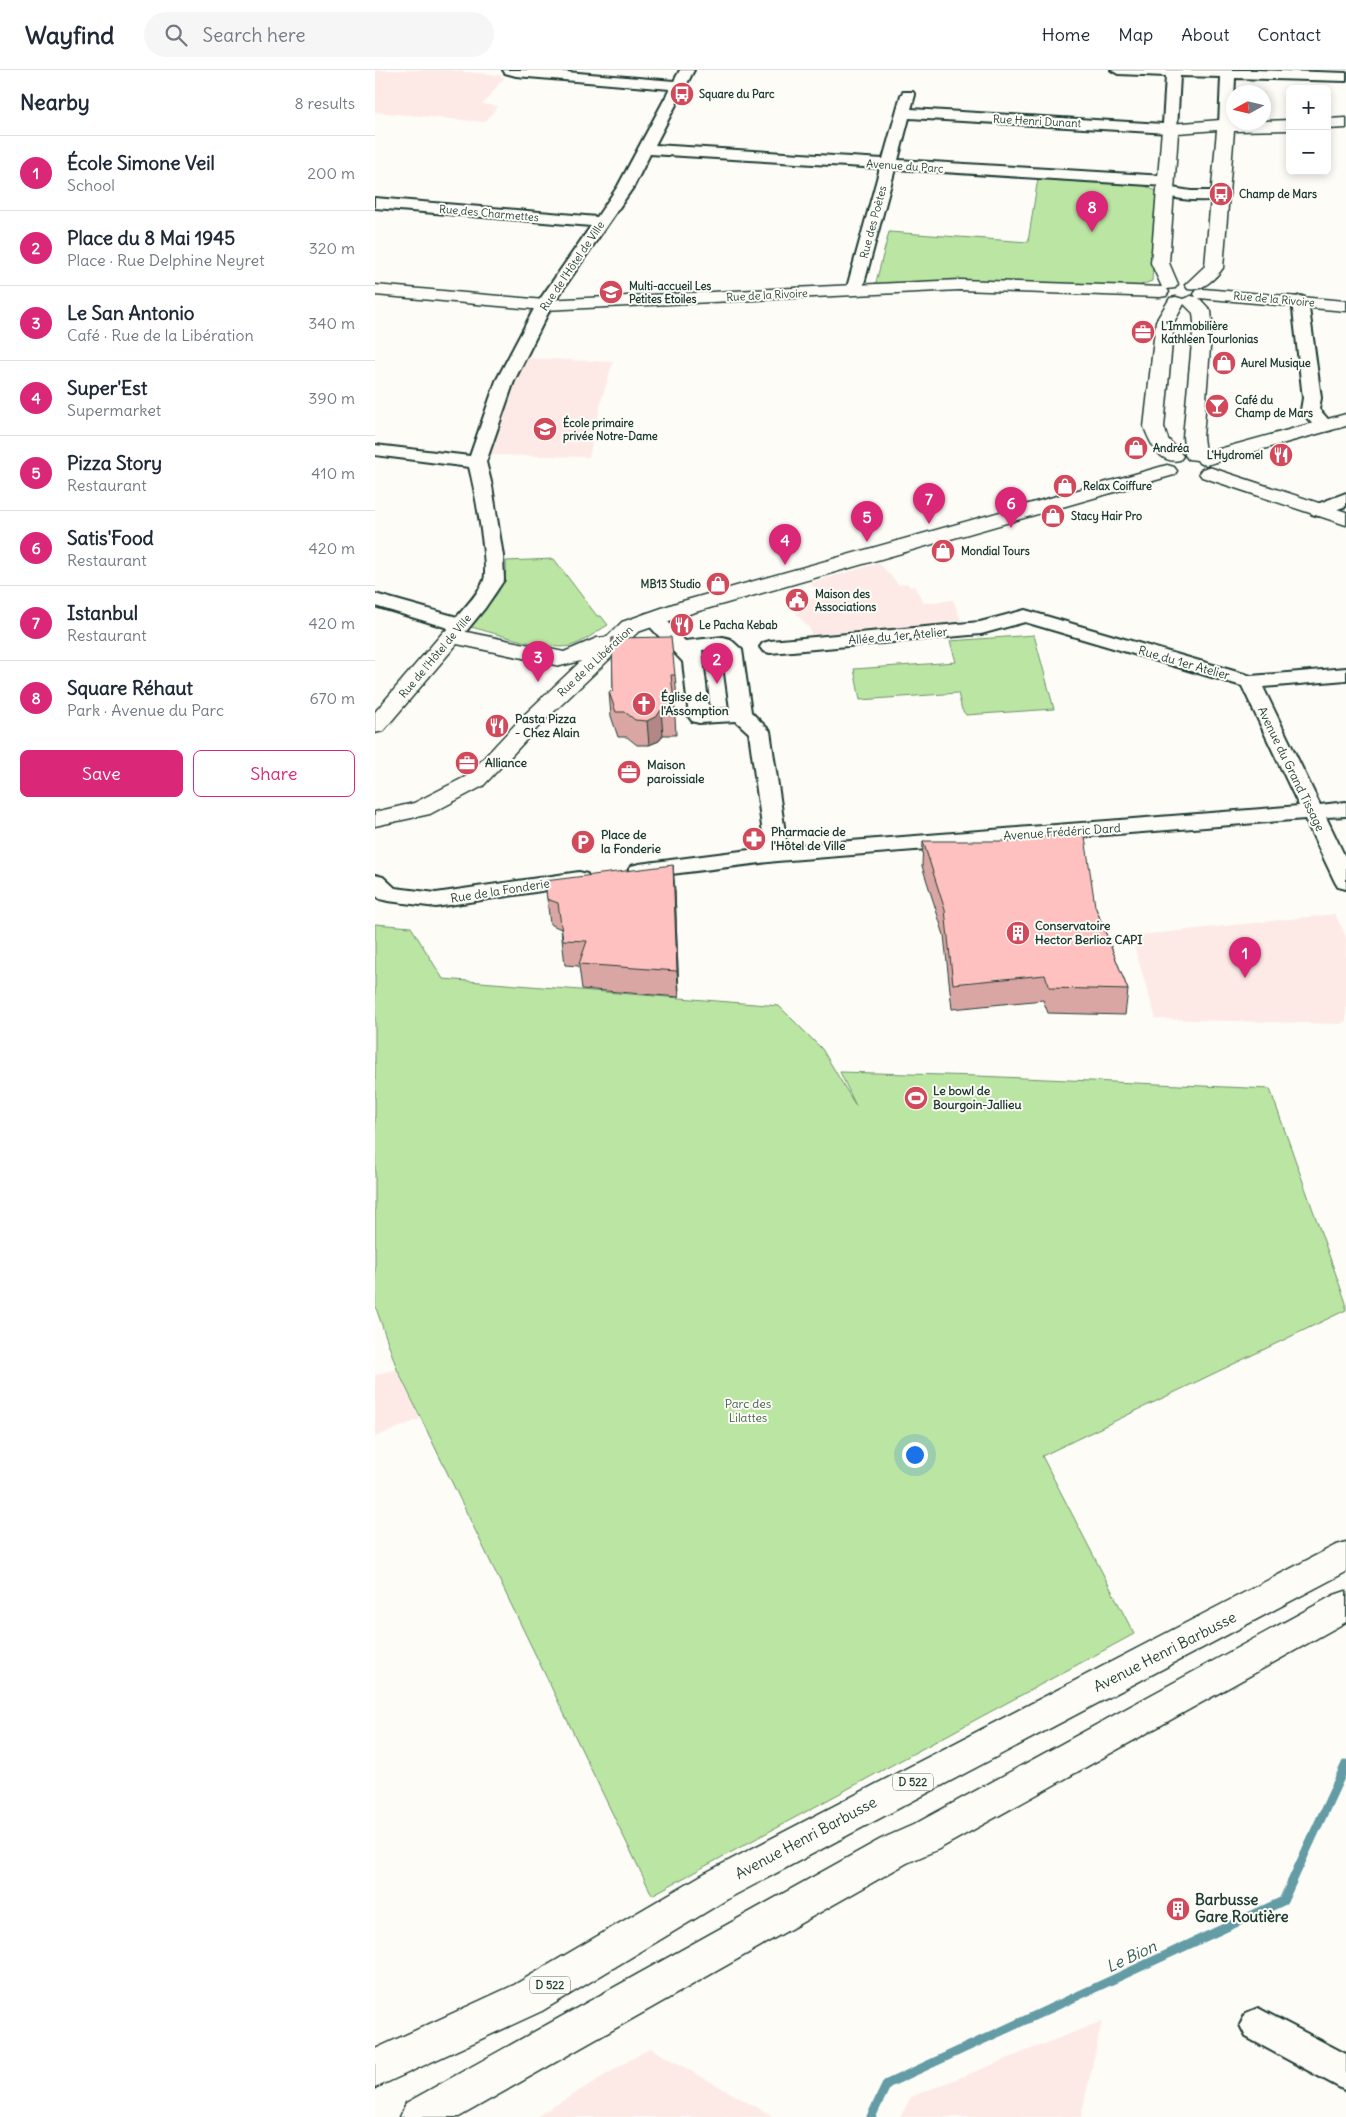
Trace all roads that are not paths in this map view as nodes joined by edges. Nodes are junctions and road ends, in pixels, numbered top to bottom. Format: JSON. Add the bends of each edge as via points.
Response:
{"nodes":[{"id":1,"x":687,"y":70,"type":"edge"},
{"id":2,"x":1118,"y":70,"type":"edge"},
{"id":3,"x":513,"y":71,"type":"edge"},
{"id":4,"x":1174,"y":71,"type":"edge"},
{"id":5,"x":1228,"y":74,"type":"junction"},
{"id":6,"x":1346,"y":77,"type":"edge"},
{"id":7,"x":1229,"y":85,"type":"edge"},
{"id":8,"x":679,"y":86,"type":"junction"},
{"id":9,"x":908,"y":96,"type":"dead end"},
{"id":10,"x":904,"y":114,"type":"junction"},
{"id":11,"x":1346,"y":119,"type":"edge"},
{"id":12,"x":1331,"y":120,"type":"edge"},
{"id":13,"x":1286,"y":121,"type":"edge"},
{"id":14,"x":1271,"y":122,"type":"edge"},
{"id":15,"x":1346,"y":123,"type":"edge"},
{"id":16,"x":1331,"y":124,"type":"edge"},
{"id":17,"x":1226,"y":125,"type":"edge"},
{"id":18,"x":1286,"y":125,"type":"edge"},
{"id":19,"x":1271,"y":126,"type":"edge"},
{"id":20,"x":1170,"y":129,"type":"junction"},
{"id":21,"x":1232,"y":130,"type":"edge"},
{"id":22,"x":645,"y":149,"type":"junction"},
{"id":23,"x":888,"y":165,"type":"junction"},
{"id":24,"x":1165,"y":187,"type":"junction"},
{"id":25,"x":1221,"y":194,"type":"junction"},
{"id":26,"x":375,"y":203,"type":"edge"},
{"id":27,"x":602,"y":222,"type":"junction"},
{"id":28,"x":1164,"y":288,"type":"junction"},
{"id":29,"x":375,"y":290,"type":"edge"},
{"id":30,"x":854,"y":291,"type":"junction"},
{"id":31,"x":1191,"y":295,"type":"junction"},
{"id":32,"x":1300,"y":301,"type":"junction"},
{"id":33,"x":544,"y":305,"type":"junction"},
{"id":34,"x":1346,"y":306,"type":"edge"},
{"id":35,"x":1346,"y":420,"type":"edge"},
{"id":36,"x":1325,"y":426,"type":"junction"},
{"id":37,"x":375,"y":450,"type":"edge"},
{"id":38,"x":477,"y":462,"type":"junction"},
{"id":39,"x":1189,"y":467,"type":"junction"},
{"id":40,"x":1346,"y":499,"type":"edge"},
{"id":41,"x":1319,"y":510,"type":"junction"},
{"id":42,"x":1346,"y":519,"type":"edge"},
{"id":43,"x":375,"y":600,"type":"edge"},
{"id":44,"x":1025,"y":616,"type":"joint"},
{"id":45,"x":652,"y":618,"type":"junction"},
{"id":46,"x":456,"y":630,"type":"junction"},
{"id":47,"x":771,"y":647,"type":"dead end"},
{"id":48,"x":692,"y":660,"type":"junction"},
{"id":49,"x":572,"y":668,"type":"junction"},
{"id":50,"x":1346,"y":674,"type":"edge"},
{"id":51,"x":1250,"y":682,"type":"junction"},
{"id":52,"x":741,"y":714,"type":"junction"},
{"id":53,"x":375,"y":726,"type":"edge"},
{"id":54,"x":1346,"y":809,"type":"edge"},
{"id":55,"x":1312,"y":812,"type":"junction"},
{"id":56,"x":375,"y":819,"type":"edge"},
{"id":57,"x":777,"y":854,"type":"junction"},
{"id":58,"x":375,"y":882,"type":"edge"},
{"id":59,"x":1346,"y":882,"type":"edge"},
{"id":60,"x":1346,"y":1556,"type":"edge"},
{"id":61,"x":1346,"y":1605,"type":"edge"},
{"id":62,"x":1258,"y":2025,"type":"dead end"},
{"id":63,"x":375,"y":2069,"type":"edge"},
{"id":64,"x":1346,"y":2073,"type":"edge"},
{"id":65,"x":421,"y":2117,"type":"edge"}],
"edges":[{"from":1,"to":8,"type":"street","name":"Rue de l'Hôtel de Ville"},
{"from":2,"to":4,"type":"street"},
{"from":3,"to":8,"type":"street"},
{"from":4,"to":5,"type":"street"},
{"from":4,"to":20,"type":"street"},
{"from":5,"to":6,"type":"street"},
{"from":5,"to":7,"type":"street"},
{"from":8,"to":22,"type":"street","name":"Rue de l'Hôtel de Ville"},
{"from":9,"to":10,"type":"street","name":"Rue des Poètes"},
{"from":10,"to":20,"type":"street","name":"Rue Henri Dunant"},
{"from":10,"to":23,"type":"street","name":"Rue des Poètes"},
{"from":11,"to":12,"type":"street"},
{"from":13,"to":14,"type":"street"},
{"from":15,"to":16,"type":"street"},
{"from":17,"to":20,"type":"street"},
{"from":18,"to":19,"type":"street"},
{"from":20,"to":24,"type":"street"},
{"from":21,"to":25,"type":"street"},
{"from":22,"to":23,"type":"street","name":"Avenue du Parc"},
{"from":22,"to":27,"type":"street","name":"Rue de l'Hôtel de Ville"},
{"from":23,"to":24,"type":"street","name":"Avenue du Parc"},
{"from":23,"to":30,"type":"street","name":"Rue des Poètes"},
{"from":24,"to":25,"type":"street","name":"Avenue du Parc","via":[[1191,196]]},
{"from":24,"to":28,"type":"street","via":[[1160,263]]},
{"from":25,"to":31,"type":"street","via":[[1214,268]]},
{"from":26,"to":27,"type":"street","name":"Rue des Charmettes"},
{"from":27,"to":33,"type":"street","name":"Rue de l'Hôtel de Ville"},
{"from":28,"to":30,"type":"street","name":"Rue de la Rivoire","via":[[960,285]]},
{"from":28,"to":31,"type":"street","name":"Rue de la Rivoire","via":[[1181,282]]},
{"from":28,"to":31,"type":"street","via":[[1163,297]]},
{"from":29,"to":33,"type":"street","name":"Rue de la Rivoire"},
{"from":30,"to":33,"type":"street","name":"Rue de la Rivoire"},
{"from":31,"to":32,"type":"street","name":"Rue de la Rivoire"},
{"from":31,"to":39,"type":"street","via":[[1202,312],[1203,322]]},
{"from":31,"to":39,"type":"street","via":[[1165,321],[1155,427],[1159,441]]},
{"from":32,"to":34,"type":"street","name":"Rue de la Rivoire"},
{"from":32,"to":36,"type":"street","via":[[1312,398],[1310,410]]},
{"from":33,"to":38,"type":"street","name":"Rue de l'Hôtel de Ville","via":[[505,381]]},
{"from":35,"to":36,"type":"street","name":"Rue de la Libération"},
{"from":36,"to":39,"type":"street","name":"Rue de la Libération"},
{"from":37,"to":38,"type":"street"},
{"from":38,"to":46,"type":"street","name":"Rue de l'Hôtel de Ville","via":[[483,486],[494,580]]},
{"from":39,"to":41,"type":"street"},
{"from":39,"to":45,"type":"street","name":"Rue de la Libération"},
{"from":40,"to":41,"type":"street"},
{"from":41,"to":42,"type":"street"},
{"from":43,"to":46,"type":"street"},
{"from":44,"to":47,"type":"street","name":"Allée du 1er Atelier","via":[[981,628]]},
{"from":44,"to":51,"type":"street","name":"Rue du 1er Atelier"},
{"from":45,"to":48,"type":"street"},
{"from":45,"to":49,"type":"street","name":"Rue de la Libération","via":[[630,627]]},
{"from":46,"to":49,"type":"street","via":[[560,659]]},
{"from":46,"to":53,"type":"street","name":"Rue de l'Hôtel de Ville"},
{"from":48,"to":52,"type":"street","via":[[699,717]]},
{"from":48,"to":52,"type":"street","via":[[691,645],[723,643],[732,650]]},
{"from":49,"to":56,"type":"street","name":"Rue de la Libération","via":[[533,719],[475,781],[421,809]]},
{"from":50,"to":51,"type":"street","name":"Rue du 1er Atelier"},
{"from":51,"to":55,"type":"street","name":"Avenue du Grand Tissage"},
{"from":52,"to":57,"type":"street","via":[[759,731]]},
{"from":54,"to":55,"type":"street","name":"Avenue Frédéric Dard"},
{"from":55,"to":57,"type":"street","name":"Avenue Frédéric Dard"},
{"from":55,"to":59,"type":"street","name":"Avenue du Grand Tissage"},
{"from":57,"to":58,"type":"street","name":"Rue de la Fonderie","via":[[436,900],[388,894]]},
{"from":60,"to":63,"type":"street","name":"Avenue Henri Barbusse","number":"D 522","via":[[717,1885],[528,1998]]},
{"from":61,"to":65,"type":"street","via":[[926,1837],[885,1856]]},
{"from":62,"to":64,"type":"street"}]}
